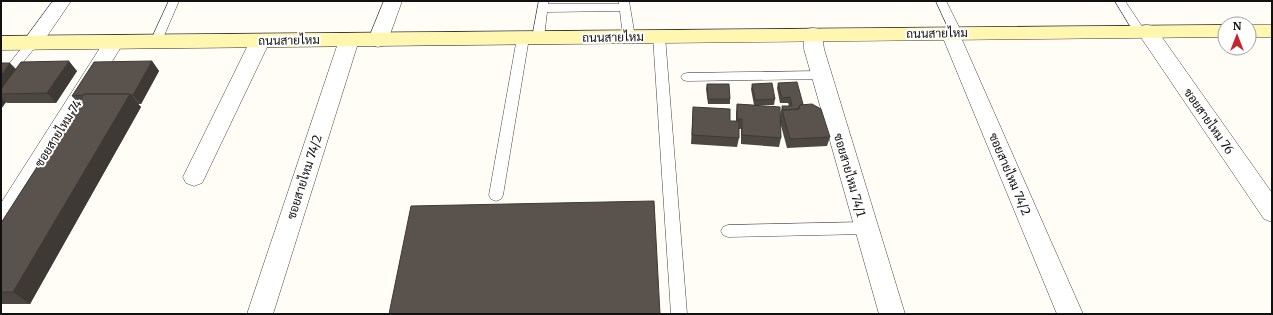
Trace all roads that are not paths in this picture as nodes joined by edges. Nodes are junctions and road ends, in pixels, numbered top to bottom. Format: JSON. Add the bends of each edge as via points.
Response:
{"nodes":[{"id":1,"x":62,"y":1,"type":"edge"},
{"id":2,"x":174,"y":1,"type":"edge"},
{"id":3,"x":393,"y":1,"type":"edge"},
{"id":4,"x":941,"y":1,"type":"edge"},
{"id":5,"x":1120,"y":1,"type":"edge"},
{"id":6,"x":543,"y":4,"type":"edge"},
{"id":7,"x":624,"y":4,"type":"edge"},
{"id":8,"x":1143,"y":31,"type":"junction"},
{"id":9,"x":1217,"y":31,"type":"edge"},
{"id":10,"x":1257,"y":31,"type":"edge"},
{"id":11,"x":1272,"y":31,"type":"edge"},
{"id":12,"x":953,"y":33,"type":"junction"},
{"id":13,"x":813,"y":34,"type":"junction"},
{"id":14,"x":659,"y":36,"type":"junction"},
{"id":15,"x":629,"y":37,"type":"junction"},
{"id":16,"x":531,"y":38,"type":"junction"},
{"id":17,"x":349,"y":40,"type":"junction"},
{"id":18,"x":378,"y":40,"type":"junction"},
{"id":19,"x":260,"y":41,"type":"junction"},
{"id":20,"x":114,"y":42,"type":"junction"},
{"id":21,"x":156,"y":42,"type":"junction"},
{"id":22,"x":1,"y":43,"type":"edge"},
{"id":23,"x":32,"y":43,"type":"junction"},
{"id":24,"x":821,"y":75,"type":"junction"},
{"id":25,"x":687,"y":77,"type":"dead end"},
{"id":26,"x":1,"y":82,"type":"edge"},
{"id":27,"x":194,"y":177,"type":"dead end"},
{"id":28,"x":496,"y":195,"type":"dead end"},
{"id":29,"x":1272,"y":212,"type":"edge"},
{"id":30,"x":1,"y":223,"type":"edge"},
{"id":31,"x":866,"y":228,"type":"junction"},
{"id":32,"x":728,"y":231,"type":"dead end"},
{"id":33,"x":260,"y":314,"type":"edge"},
{"id":34,"x":679,"y":314,"type":"edge"},
{"id":35,"x":892,"y":314,"type":"edge"},
{"id":36,"x":1070,"y":314,"type":"edge"}],
"edges":[{"from":1,"to":23,"type":"street"},
{"from":2,"to":21,"type":"lane"},
{"from":3,"to":18,"type":"street"},
{"from":4,"to":12,"type":"lane"},
{"from":5,"to":8,"type":"lane"},
{"from":6,"to":7,"type":"lane"},
{"from":6,"to":16,"type":"lane"},
{"from":7,"to":15,"type":"lane"},
{"from":8,"to":9,"type":"main road","name":"ถนนสายไหม"},
{"from":8,"to":12,"type":"main road","name":"ถนนสายไหม"},
{"from":8,"to":29,"type":"street","name":"ซอยสายไหม 76"},
{"from":10,"to":11,"type":"main road"},
{"from":12,"to":13,"type":"main road","name":"ถนนสายไหม"},
{"from":12,"to":36,"type":"street","name":"ซอยสายไหม 74/2"},
{"from":13,"to":14,"type":"main road","name":"ถนนสายไหม"},
{"from":13,"to":24,"type":"street","name":"ซอยสายไหม 74/1"},
{"from":14,"to":15,"type":"main road","name":"ถนนสายไหม"},
{"from":14,"to":34,"type":"lane"},
{"from":15,"to":16,"type":"main road","name":"ถนนสายไหม"},
{"from":16,"to":18,"type":"main road","name":"ถนนสายไหม"},
{"from":16,"to":28,"type":"lane"},
{"from":17,"to":18,"type":"main road","name":"ถนนสายไหม"},
{"from":17,"to":19,"type":"main road","name":"ถนนสายไหม"},
{"from":17,"to":33,"type":"street","name":"ซอยสายไหม 74/2"},
{"from":19,"to":21,"type":"main road","name":"ถนนสายไหม"},
{"from":19,"to":27,"type":"street"},
{"from":20,"to":21,"type":"main road","name":"ถนนสายไหม"},
{"from":20,"to":23,"type":"main road","name":"ถนนสายไหม"},
{"from":20,"to":30,"type":"street","name":"ซอยสายไหม 74"},
{"from":22,"to":23,"type":"main road","name":"ถนนสายไหม"},
{"from":23,"to":26,"type":"lane"},
{"from":24,"to":25,"type":"lane"},
{"from":24,"to":31,"type":"street","name":"ซอยสายไหม 74/1"},
{"from":31,"to":32,"type":"lane"},
{"from":31,"to":35,"type":"street","name":"ซอยสายไหม 74/1"}]}
